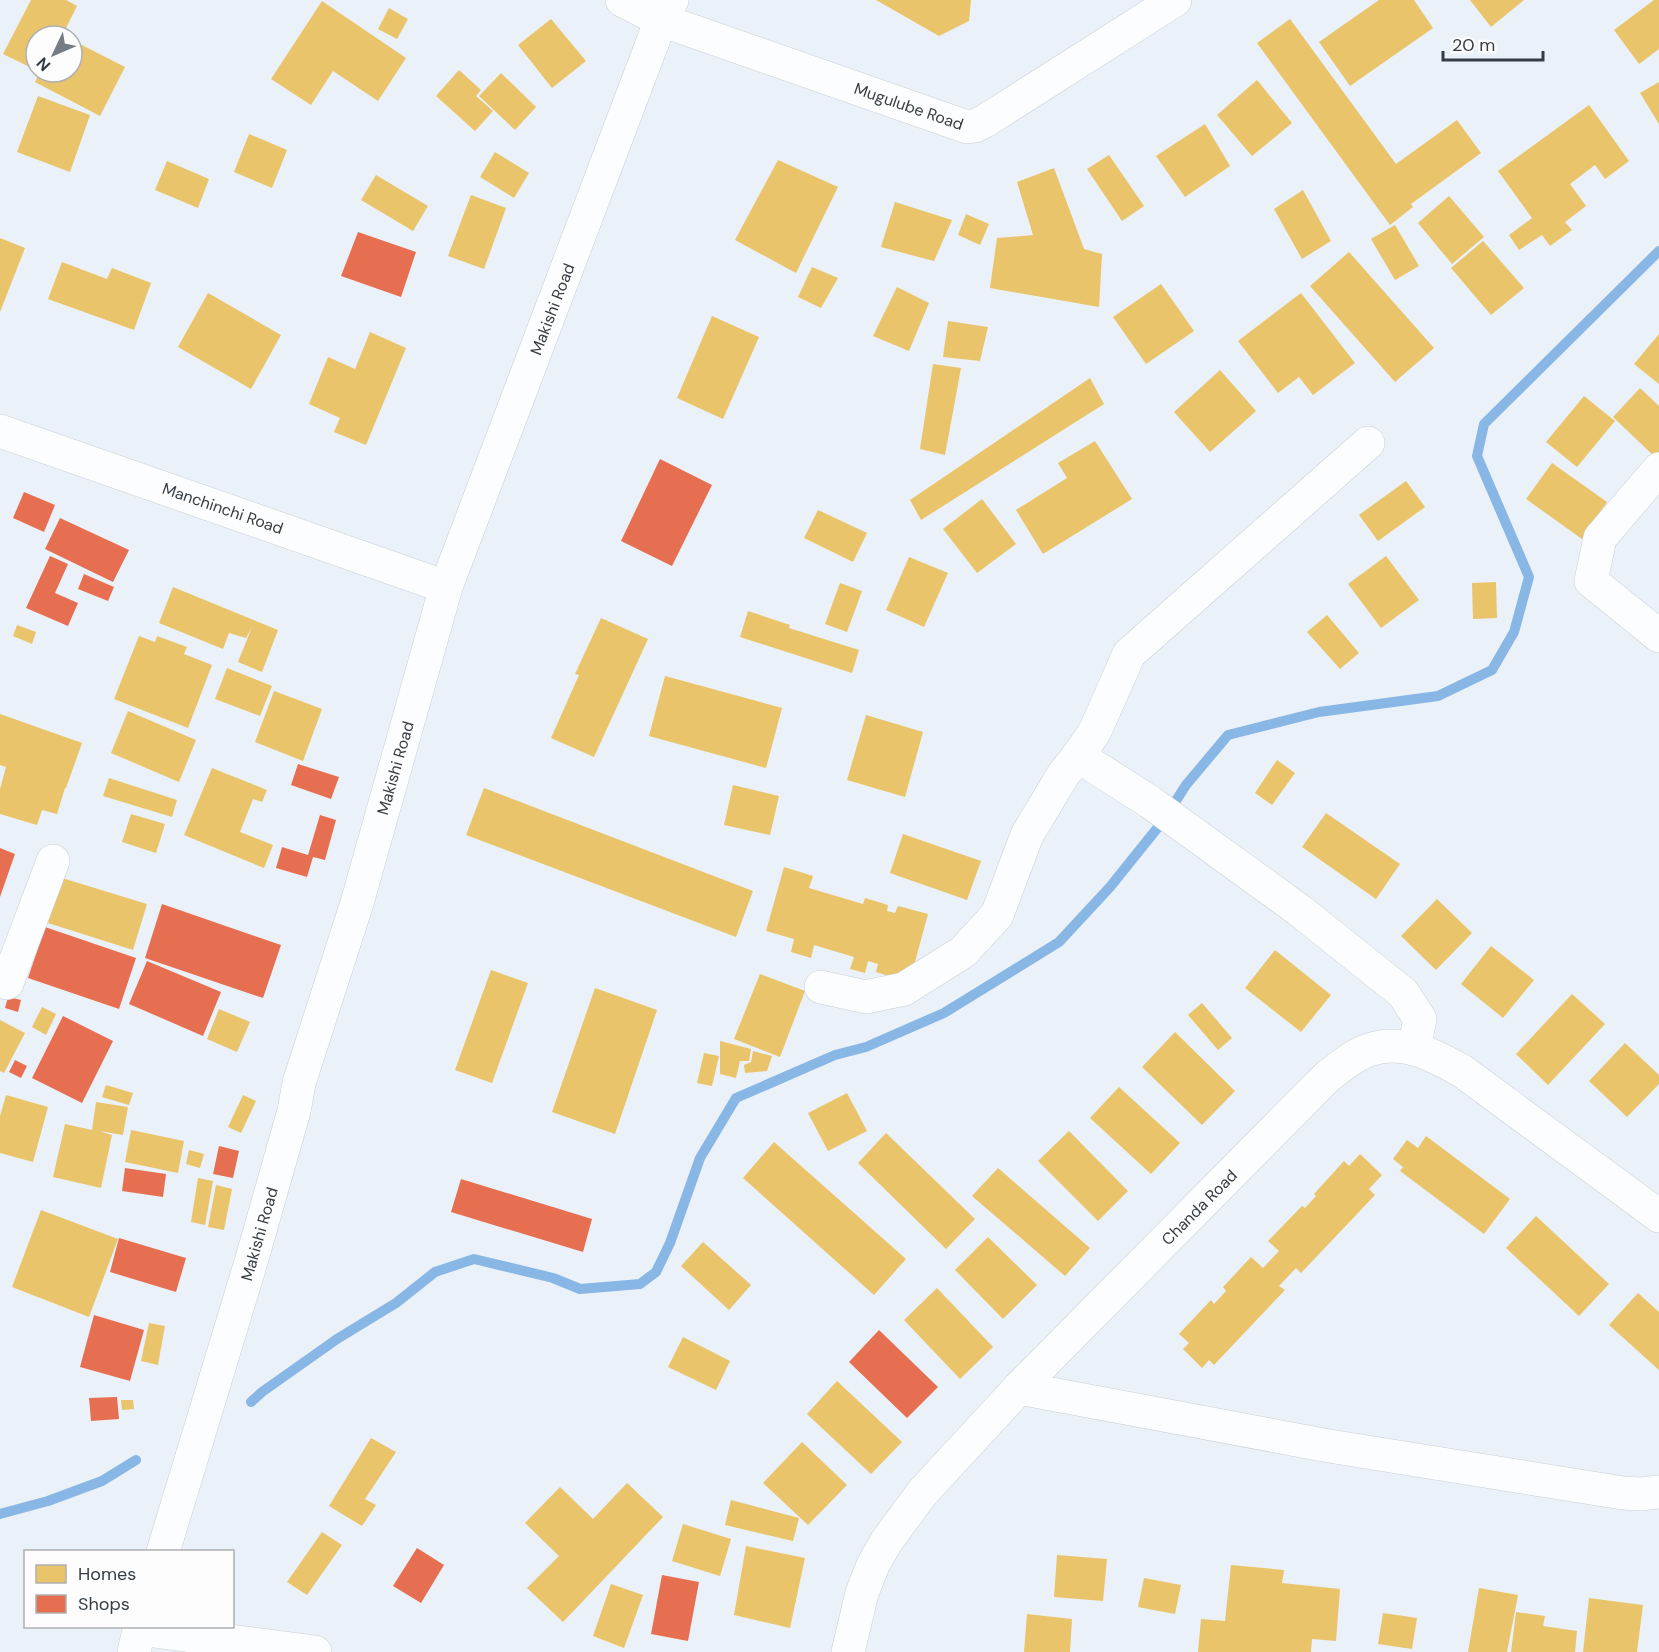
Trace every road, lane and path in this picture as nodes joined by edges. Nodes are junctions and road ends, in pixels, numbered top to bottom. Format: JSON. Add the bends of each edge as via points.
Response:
{"nodes":[{"id":1,"x":622,"y":0,"type":"edge"},
{"id":2,"x":1175,"y":0,"type":"edge"},
{"id":3,"x":666,"y":10,"type":"edge"},
{"id":4,"x":0,"y":431,"type":"edge"},
{"id":5,"x":1368,"y":443,"type":"dead end"},
{"id":6,"x":1659,"y":469,"type":"edge"},
{"id":7,"x":446,"y":587,"type":"junction"},
{"id":8,"x":1659,"y":636,"type":"edge"},
{"id":9,"x":1078,"y":756,"type":"junction"},
{"id":10,"x":53,"y":861,"type":"dead end"},
{"id":11,"x":7,"y":983,"type":"dead end"},
{"id":12,"x":821,"y":987,"type":"dead end"},
{"id":13,"x":1414,"y":1049,"type":"junction"},
{"id":14,"x":1659,"y":1216,"type":"edge"},
{"id":15,"x":1019,"y":1388,"type":"junction"},
{"id":16,"x":1659,"y":1492,"type":"edge"},
{"id":17,"x":163,"y":1550,"type":"edge"},
{"id":18,"x":138,"y":1636,"type":"edge"},
{"id":19,"x":315,"y":1652,"type":"edge"},
{"id":20,"x":848,"y":1652,"type":"edge"}],
"edges":[{"from":1,"to":3,"type":"street","name":"Mugulube Road"},
{"from":2,"to":3,"type":"street","name":"Mugulube Road","via":[[985,121],[967,127]]},
{"from":3,"to":7,"type":"street","name":"Makishi Road"},
{"from":4,"to":7,"type":"street","name":"Manchinchi Road"},
{"from":5,"to":9,"type":"street","via":[[1128,654],[1095,731]]},
{"from":6,"to":8,"type":"street","via":[[1600,538],[1592,581]]},
{"from":7,"to":17,"type":"street","name":"Makishi Road","via":[[357,903],[299,1083],[251,1263]]},
{"from":9,"to":12,"type":"street","via":[[1027,835],[998,915],[963,952],[904,989],[866,997]]},
{"from":9,"to":13,"type":"street","via":[[1163,811],[1299,910],[1403,993],[1420,1019]]},
{"from":10,"to":11,"type":"street"},
{"from":13,"to":14,"type":"street","name":"Chanda Road","via":[[1462,1071]]},
{"from":13,"to":15,"type":"street","name":"Chanda Road","via":[[1388,1046],[1368,1050],[1326,1078]]},
{"from":15,"to":16,"type":"street","via":[[1341,1448],[1623,1492]]},
{"from":15,"to":20,"type":"street","name":"Chanda Road","via":[[921,1493],[886,1542],[862,1593]]},
{"from":18,"to":19,"type":"street"}]}
